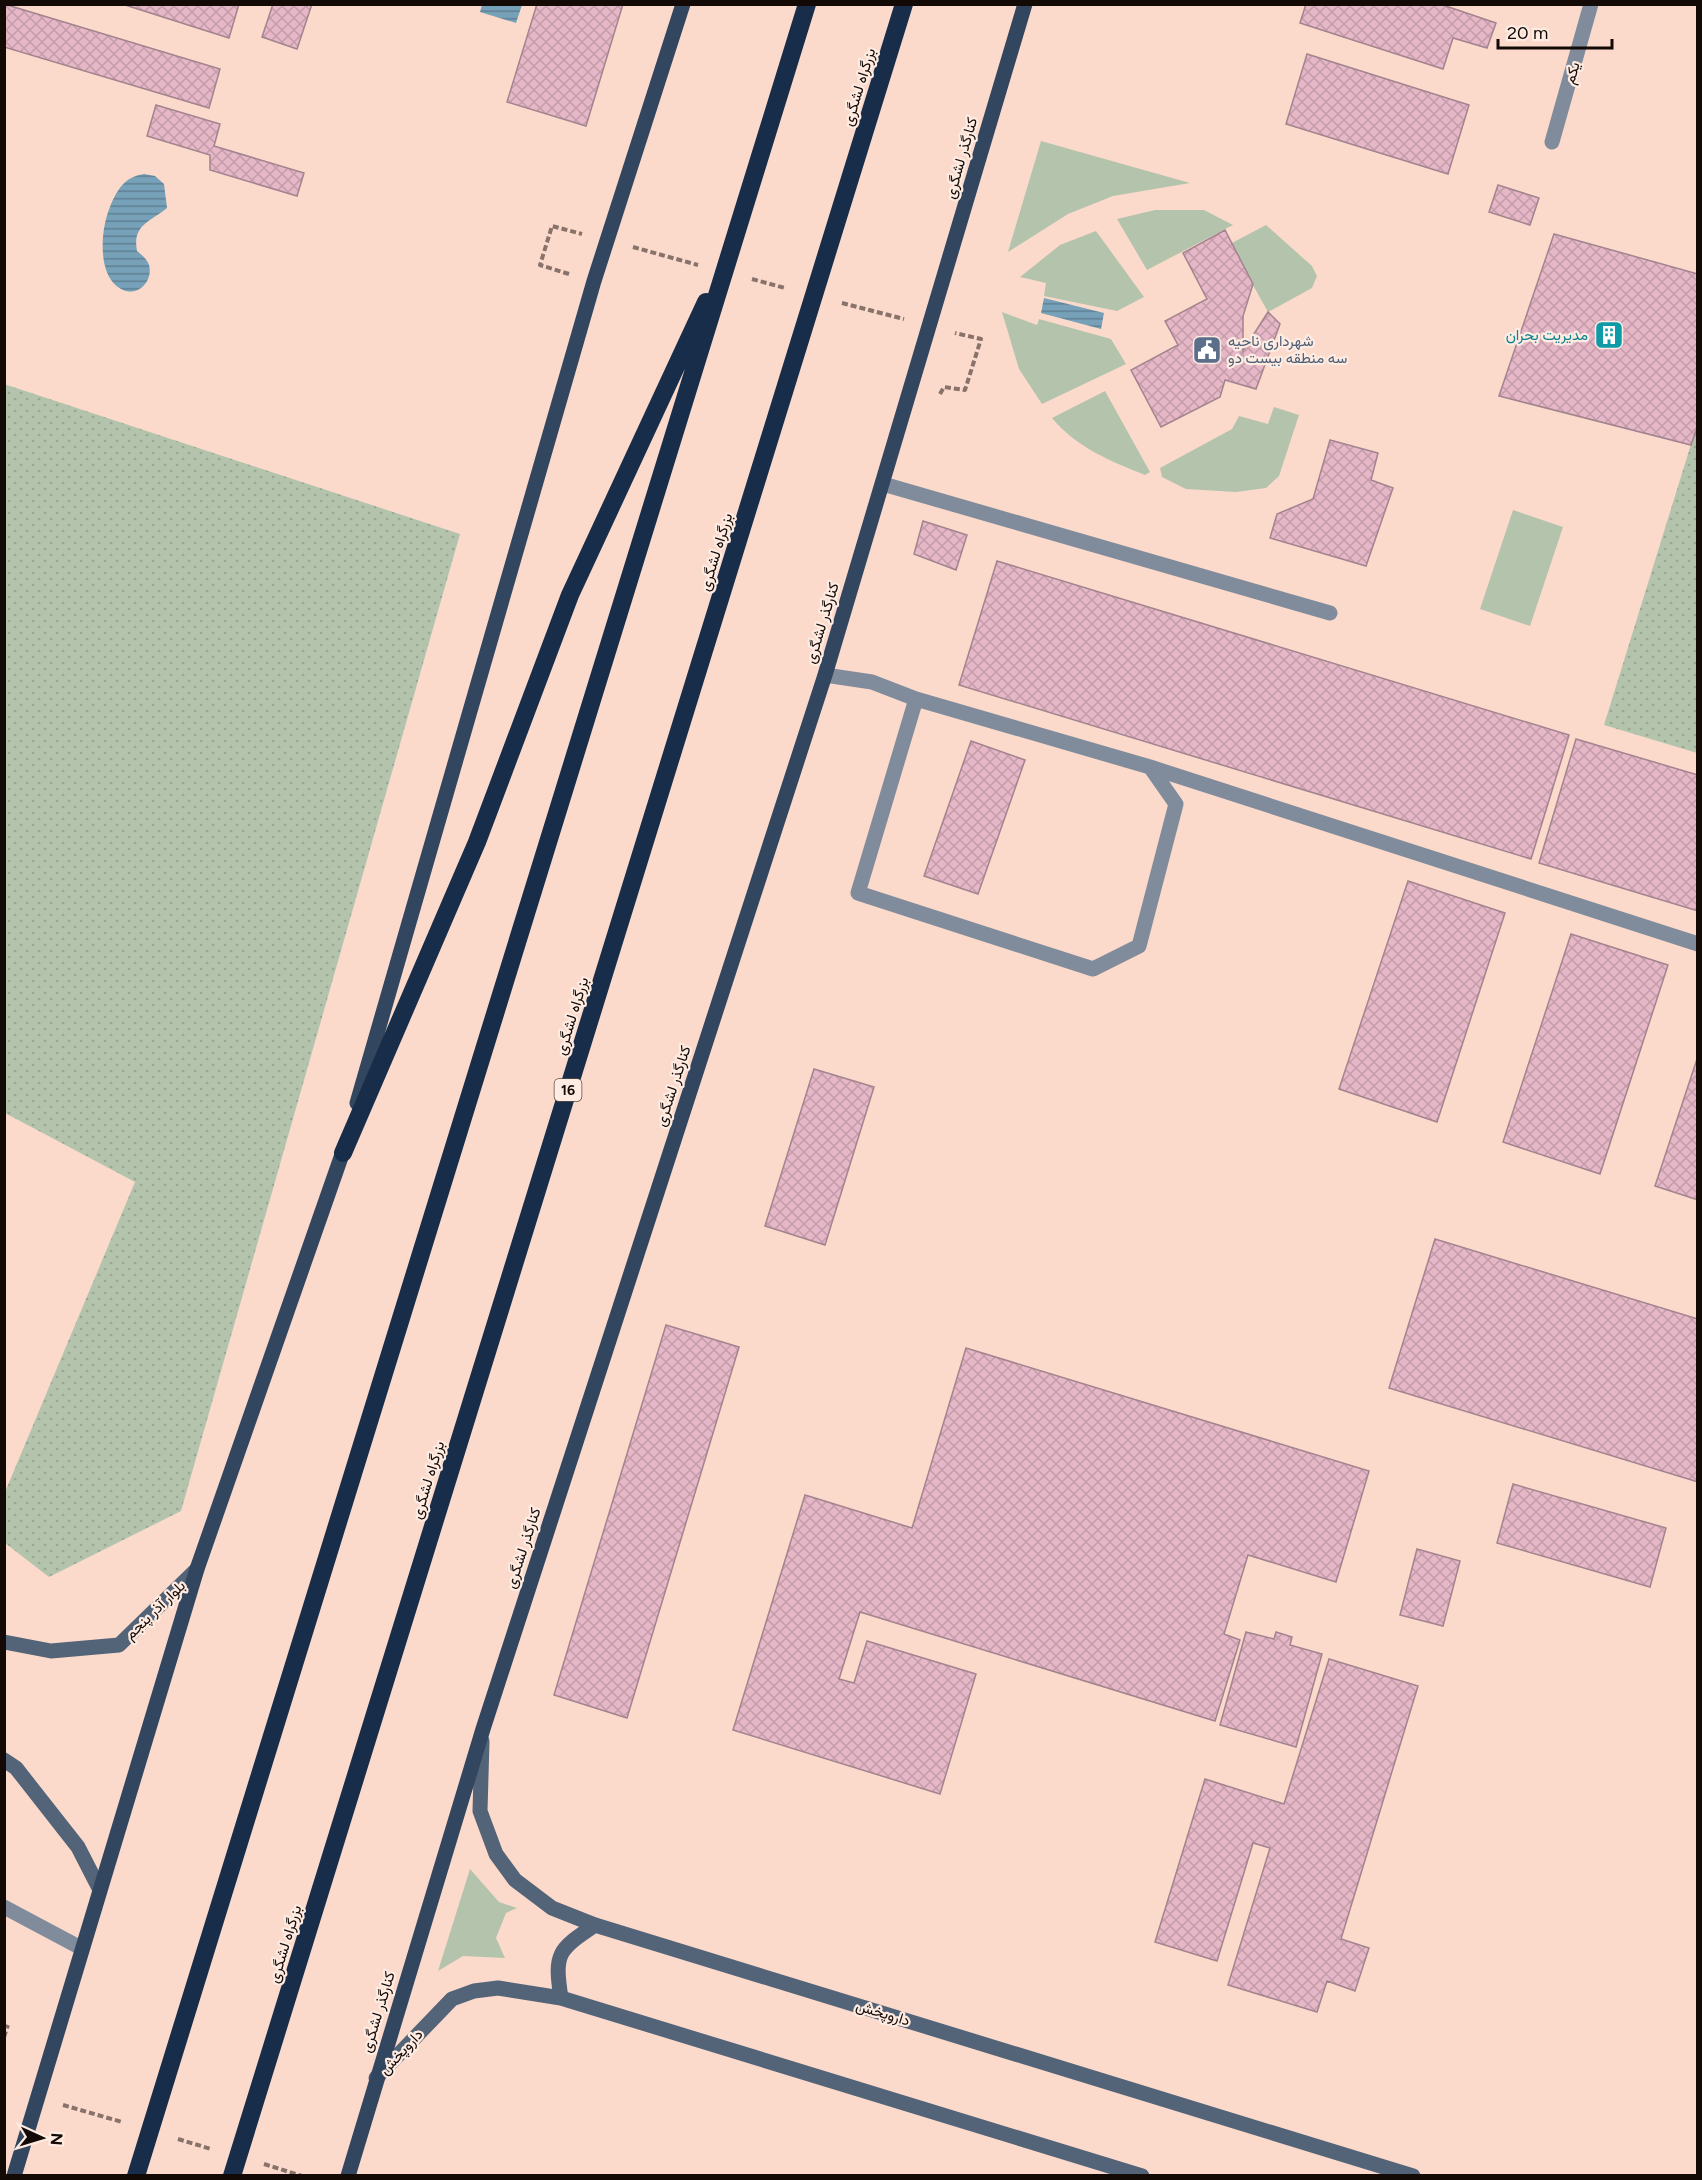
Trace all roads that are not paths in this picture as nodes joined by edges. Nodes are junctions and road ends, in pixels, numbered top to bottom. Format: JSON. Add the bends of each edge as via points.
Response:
{"nodes":[{"id":1,"x":683,"y":4,"type":"edge"},
{"id":2,"x":807,"y":4,"type":"edge"},
{"id":3,"x":904,"y":4,"type":"edge"},
{"id":4,"x":1025,"y":4,"type":"edge"},
{"id":5,"x":1591,"y":4,"type":"edge"},
{"id":6,"x":1552,"y":142,"type":"dead end"},
{"id":7,"x":737,"y":235,"type":"junction"},
{"id":8,"x":883,"y":484,"type":"junction"},
{"id":9,"x":1330,"y":613,"type":"dead end"},
{"id":10,"x":825,"y":675,"type":"junction"},
{"id":11,"x":916,"y":699,"type":"junction"},
{"id":12,"x":1150,"y":767,"type":"junction"},
{"id":13,"x":1698,"y":944,"type":"edge"},
{"id":14,"x":343,"y":1153,"type":"junction"},
{"id":15,"x":197,"y":1569,"type":"junction"},
{"id":16,"x":4,"y":1642,"type":"edge"},
{"id":17,"x":483,"y":1730,"type":"junction"},
{"id":18,"x":4,"y":1760,"type":"edge"},
{"id":19,"x":99,"y":1888,"type":"junction"},
{"id":20,"x":4,"y":1907,"type":"edge"},
{"id":21,"x":595,"y":1925,"type":"junction"},
{"id":22,"x":81,"y":1948,"type":"junction"},
{"id":23,"x":561,"y":1998,"type":"junction"},
{"id":24,"x":376,"y":2078,"type":"junction"},
{"id":25,"x":14,"y":2175,"type":"edge"},
{"id":26,"x":136,"y":2175,"type":"edge"},
{"id":27,"x":232,"y":2175,"type":"edge"},
{"id":28,"x":348,"y":2175,"type":"edge"},
{"id":29,"x":1142,"y":2175,"type":"edge"},
{"id":30,"x":1413,"y":2175,"type":"edge"}],
"edges":[{"from":1,"to":14,"type":"main road","via":[[594,281]]},
{"from":2,"to":7,"type":"highway"},
{"from":3,"to":27,"type":"highway","name":"بزرگراه لشگری","number":"16"},
{"from":4,"to":8,"type":"main road","name":"کنارگذر لشگری"},
{"from":5,"to":6,"type":"lane","name":"یکم"},
{"from":7,"to":14,"type":"highway","via":[[570,595],[477,842]]},
{"from":7,"to":26,"type":"highway"},
{"from":8,"to":9,"type":"lane"},
{"from":8,"to":10,"type":"main road","name":"کنارگذر لشگری"},
{"from":10,"to":11,"type":"lane","via":[[872,682]]},
{"from":10,"to":17,"type":"main road","name":"کنارگذر لشگری"},
{"from":11,"to":12,"type":"lane"},
{"from":11,"to":12,"type":"lane","via":[[858,893],[1093,969],[1139,946],[1176,804]]},
{"from":12,"to":13,"type":"lane"},
{"from":14,"to":15,"type":"main road"},
{"from":15,"to":16,"type":"street","name":"بلوار آذر پنجم","via":[[119,1645],[51,1651]]},
{"from":15,"to":19,"type":"main road"},
{"from":17,"to":21,"type":"street","name":"داروپخش","via":[[480,1811],[496,1854],[516,1880],[552,1908]]},
{"from":17,"to":24,"type":"main road","name":"کنارگذر لشگری"},
{"from":18,"to":19,"type":"street","via":[[16,1768],[78,1847]]},
{"from":19,"to":22,"type":"main road"},
{"from":20,"to":22,"type":"lane"},
{"from":21,"to":23,"type":"street","via":[[566,1944],[556,1966]]},
{"from":21,"to":30,"type":"street","name":"داروپخش"},
{"from":22,"to":25,"type":"main road"},
{"from":23,"to":24,"type":"street","name":"داروپخش","via":[[498,1988],[452,1999]]},
{"from":23,"to":29,"type":"street","name":"داروپخش"},
{"from":24,"to":28,"type":"main road","name":"کنارگذر لشگری"}]}
